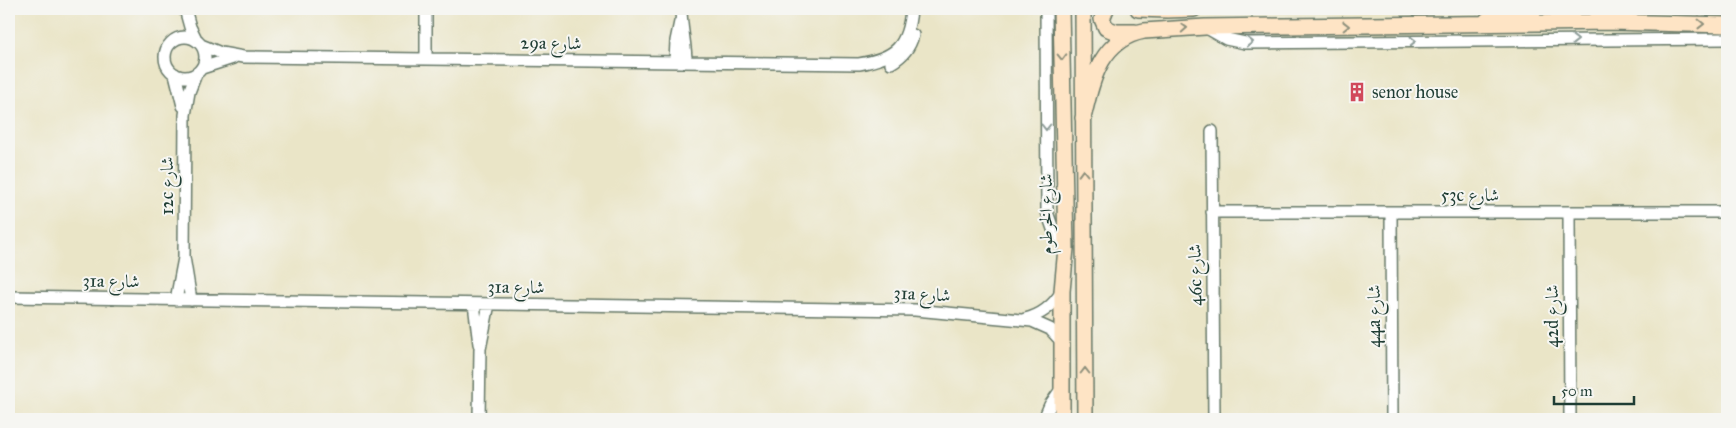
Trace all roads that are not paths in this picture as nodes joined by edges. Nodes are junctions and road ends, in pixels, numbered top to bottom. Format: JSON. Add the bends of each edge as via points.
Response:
{"nodes":[{"id":1,"x":185,"y":9,"type":"edge"},
{"id":2,"x":426,"y":9,"type":"edge"},
{"id":3,"x":1046,"y":9,"type":"edge"},
{"id":4,"x":1060,"y":9,"type":"edge"},
{"id":5,"x":1084,"y":9,"type":"edge"},
{"id":6,"x":1106,"y":9,"type":"edge"},
{"id":7,"x":1138,"y":9,"type":"edge"},
{"id":8,"x":1194,"y":9,"type":"edge"},
{"id":9,"x":1623,"y":9,"type":"edge"},
{"id":10,"x":911,"y":10,"type":"edge"},
{"id":11,"x":1166,"y":10,"type":"edge"},
{"id":12,"x":681,"y":14,"type":"edge"},
{"id":13,"x":1482,"y":24,"type":"junction"},
{"id":14,"x":1727,"y":25,"type":"edge"},
{"id":15,"x":1205,"y":27,"type":"junction"},
{"id":16,"x":1135,"y":32,"type":"junction"},
{"id":17,"x":1727,"y":39,"type":"edge"},
{"id":18,"x":176,"y":40,"type":"junction"},
{"id":19,"x":199,"y":43,"type":"junction"},
{"id":20,"x":243,"y":56,"type":"junction"},
{"id":21,"x":426,"y":59,"type":"junction"},
{"id":22,"x":681,"y":62,"type":"junction"},
{"id":23,"x":199,"y":71,"type":"junction"},
{"id":24,"x":175,"y":74,"type":"junction"},
{"id":25,"x":185,"y":115,"type":"junction"},
{"id":26,"x":1083,"y":118,"type":"junction"},
{"id":27,"x":1212,"y":131,"type":"dead end"},
{"id":28,"x":1065,"y":164,"type":"junction"},
{"id":29,"x":1212,"y":212,"type":"junction"},
{"id":30,"x":1391,"y":212,"type":"junction"},
{"id":31,"x":1569,"y":212,"type":"junction"},
{"id":32,"x":1727,"y":212,"type":"edge"},
{"id":33,"x":1066,"y":248,"type":"junction"},
{"id":34,"x":184,"y":257,"type":"junction"},
{"id":35,"x":1062,"y":291,"type":"junction"},
{"id":36,"x":1085,"y":295,"type":"junction"},
{"id":37,"x":9,"y":297,"type":"edge"},
{"id":38,"x":176,"y":300,"type":"junction"},
{"id":39,"x":191,"y":300,"type":"junction"},
{"id":40,"x":474,"y":304,"type":"junction"},
{"id":41,"x":488,"y":304,"type":"junction"},
{"id":42,"x":1023,"y":319,"type":"junction"},
{"id":43,"x":1061,"y":341,"type":"junction"},
{"id":44,"x":480,"y":348,"type":"junction"},
{"id":45,"x":1062,"y":388,"type":"junction"},
{"id":46,"x":479,"y":419,"type":"edge"},
{"id":47,"x":1044,"y":419,"type":"edge"},
{"id":48,"x":1062,"y":419,"type":"edge"},
{"id":49,"x":1085,"y":419,"type":"edge"},
{"id":50,"x":1214,"y":419,"type":"edge"},
{"id":51,"x":1392,"y":419,"type":"edge"},
{"id":52,"x":1570,"y":419,"type":"edge"}],
"edges":[{"from":1,"to":18,"type":"street"},
{"from":1,"to":19,"type":"street"},
{"from":2,"to":21,"type":"street"},
{"from":3,"to":33,"type":"street","one_way":true,"via":[[1047,212],[1053,229]]},
{"from":4,"to":28,"type":"main road","name":"شارع الخرطوم","one_way":true},
{"from":5,"to":26,"type":"main road"},
{"from":6,"to":16,"type":"main road","via":[[1102,19],[1106,28],[1116,32]]},
{"from":7,"to":11,"type":"main road"},
{"from":8,"to":11,"type":"main road"},
{"from":9,"to":13,"type":"main road","via":[[1607,14],[1506,14]]},
{"from":10,"to":22,"type":"street","name":"29a شارع","via":[[914,31],[910,44],[897,59],[885,65]]},
{"from":12,"to":22,"type":"street","via":[[676,41]]},
{"from":13,"to":14,"type":"main road","one_way":true,"via":[[1611,22]]},
{"from":15,"to":13,"type":"main road","one_way":true},
{"from":16,"to":15,"type":"main road","one_way":true},
{"from":15,"to":17,"type":"street","one_way":true,"via":[[1226,39],[1245,43]]},
{"from":16,"to":26,"type":"main road","via":[[1108,51],[1101,62]]},
{"from":18,"to":19,"type":"street","via":[[187,37]]},
{"from":18,"to":24,"type":"street","via":[[168,47],[166,56],[166,64]]},
{"from":19,"to":20,"type":"street","name":"29a شارع","via":[[221,53]]},
{"from":19,"to":23,"type":"street","via":[[205,56]]},
{"from":20,"to":21,"type":"street","name":"29a شارع"},
{"from":20,"to":23,"type":"street","name":"29a شارع","via":[[222,60]]},
{"from":21,"to":22,"type":"street","name":"29a شارع"},
{"from":23,"to":24,"type":"street","via":[[186,77]]},
{"from":23,"to":25,"type":"street","name":"12c شارع","via":[[189,92]]},
{"from":24,"to":25,"type":"street","name":"12c شارع"},
{"from":25,"to":34,"type":"street","name":"12c شارع"},
{"from":36,"to":26,"type":"main road","one_way":true},
{"from":27,"to":29,"type":"street","name":"46c شارع"},
{"from":28,"to":33,"type":"main road","name":"شارع الخرطوم"},
{"from":28,"to":36,"type":"main road","via":[[1074,216],[1071,286],[1075,293]]},
{"from":29,"to":30,"type":"street","name":"53c شارع"},
{"from":29,"to":50,"type":"street","name":"46c شارع"},
{"from":30,"to":31,"type":"street","name":"53c شارع"},
{"from":30,"to":51,"type":"street","name":"44a شارع"},
{"from":31,"to":32,"type":"street","name":"53c شارع"},
{"from":31,"to":52,"type":"street","name":"42d شارع"},
{"from":33,"to":35,"type":"main road","name":"شارع الخرطوم"},
{"from":34,"to":38,"type":"street","name":"12c شارع"},
{"from":34,"to":39,"type":"street","name":"12c شارع"},
{"from":35,"to":42,"type":"street","name":"31a شارع","via":[[1042,313]]},
{"from":35,"to":43,"type":"main road","name":"شارع الخرطوم"},
{"from":49,"to":36,"type":"main road","one_way":true},
{"from":37,"to":38,"type":"street","name":"31a شارع"},
{"from":38,"to":39,"type":"street","name":"31a شارع"},
{"from":39,"to":40,"type":"street","name":"31a شارع"},
{"from":40,"to":41,"type":"street","name":"31a شارع"},
{"from":40,"to":44,"type":"street"},
{"from":41,"to":42,"type":"street","name":"31a شارع","via":[[915,310]]},
{"from":41,"to":44,"type":"street"},
{"from":42,"to":43,"type":"street","name":"31a شارع","via":[[1050,329]]},
{"from":43,"to":45,"type":"main road","name":"شارع الخرطوم"},
{"from":44,"to":46,"type":"street"},
{"from":45,"to":47,"type":"street"},
{"from":45,"to":48,"type":"main road","name":"شارع الخرطوم"}]}
